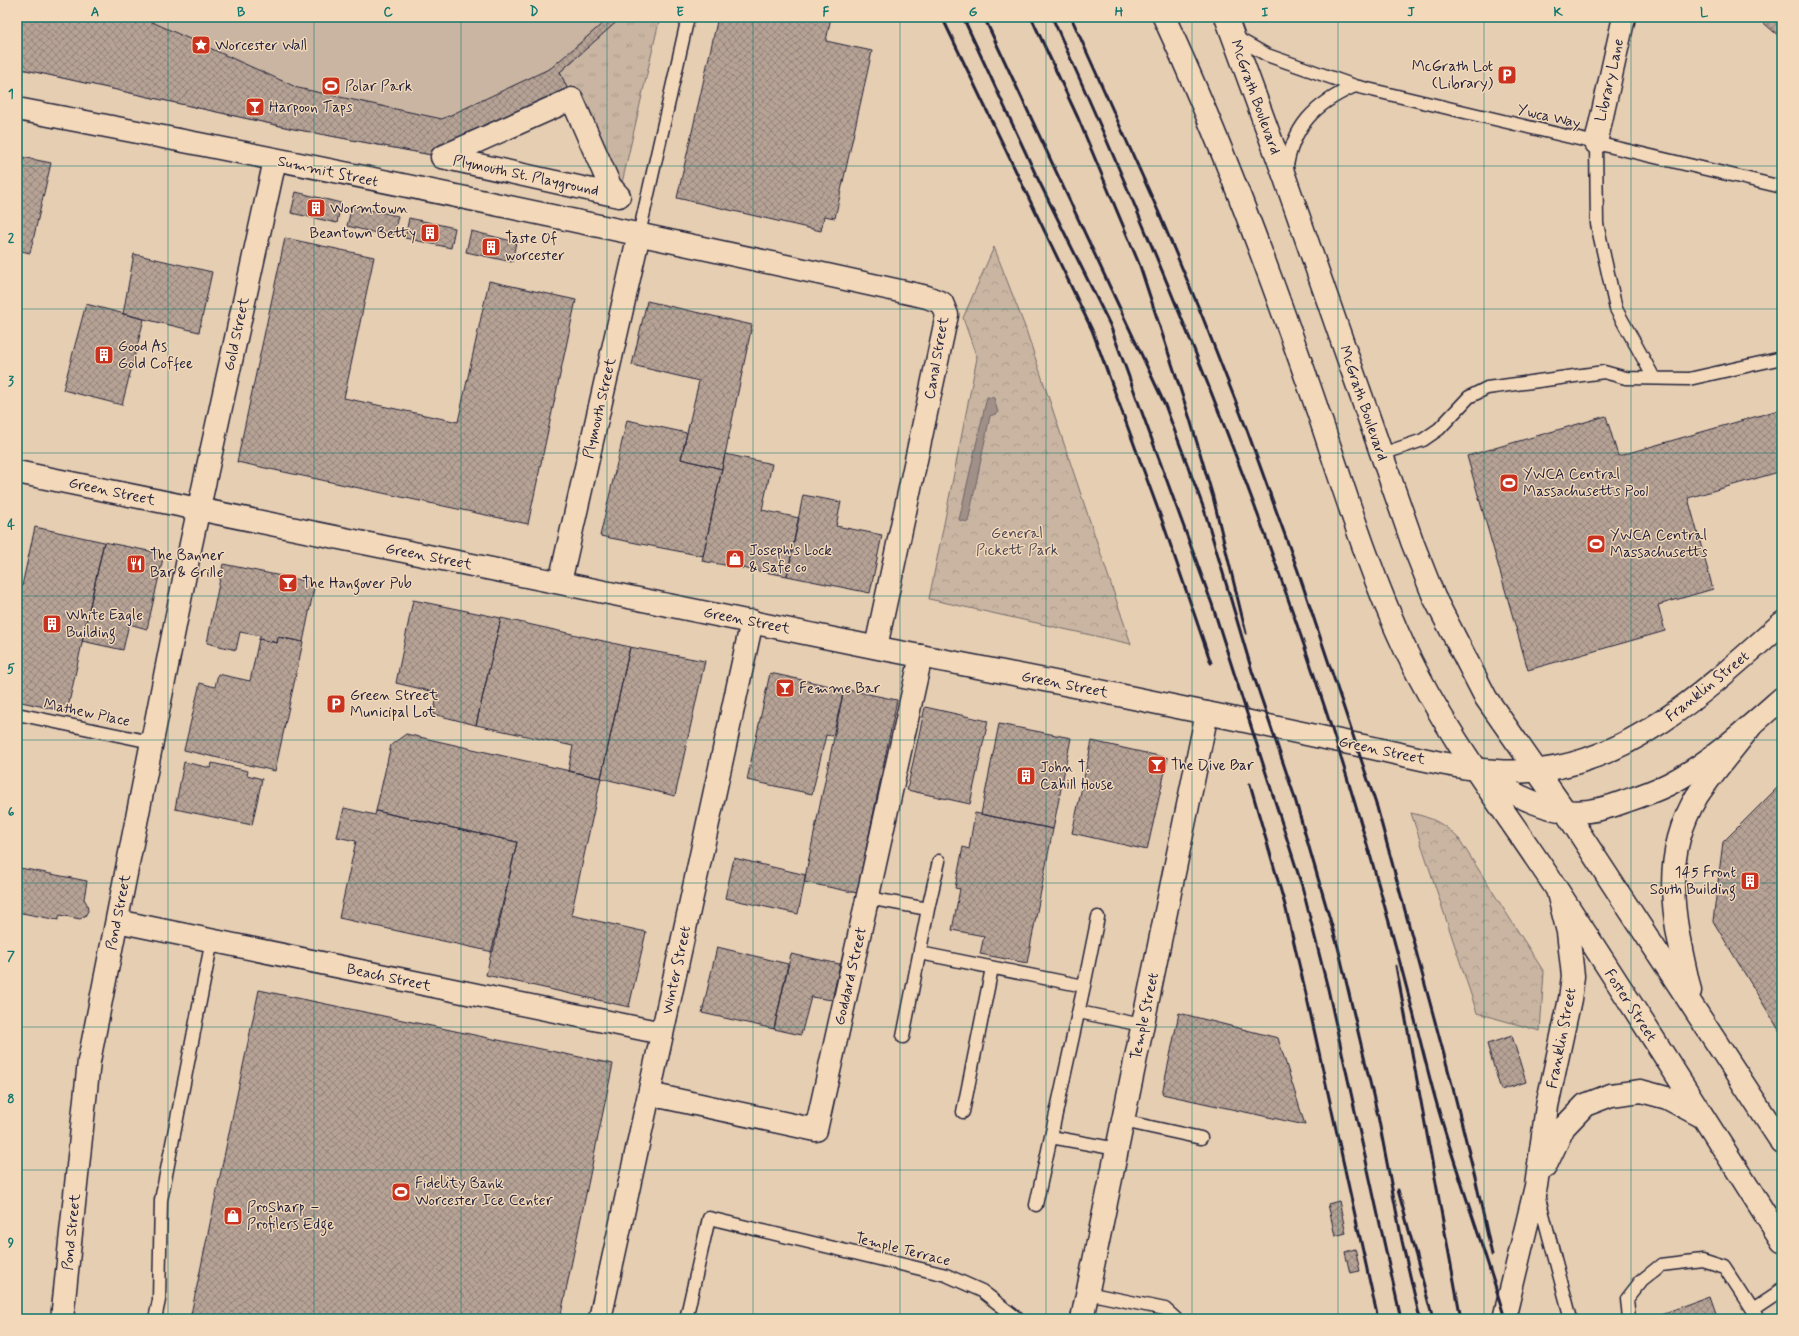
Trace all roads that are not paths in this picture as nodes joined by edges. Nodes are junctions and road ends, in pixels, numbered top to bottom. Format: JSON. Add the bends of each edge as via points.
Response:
{"nodes":[{"id":1,"x":688,"y":17,"type":"edge"},
{"id":2,"x":1164,"y":17,"type":"edge"},
{"id":3,"x":1624,"y":17,"type":"edge"},
{"id":4,"x":1230,"y":27,"type":"edge"},
{"id":5,"x":1355,"y":86,"type":"junction"},
{"id":6,"x":572,"y":99,"type":"joint"},
{"id":7,"x":17,"y":109,"type":"edge"},
{"id":8,"x":1596,"y":144,"type":"junction"},
{"id":9,"x":275,"y":160,"type":"junction"},
{"id":10,"x":1285,"y":178,"type":"junction"},
{"id":11,"x":1782,"y":188,"type":"edge"},
{"id":12,"x":639,"y":234,"type":"junction"},
{"id":13,"x":1782,"y":358,"type":"edge"},
{"id":14,"x":1654,"y":378,"type":"junction"},
{"id":15,"x":1382,"y":454,"type":"junction"},
{"id":16,"x":18,"y":477,"type":"edge"},
{"id":17,"x":199,"y":509,"type":"junction"},
{"id":18,"x":560,"y":582,"type":"junction"},
{"id":19,"x":752,"y":621,"type":"junction"},
{"id":20,"x":1782,"y":623,"type":"edge"},
{"id":21,"x":876,"y":647,"type":"junction"},
{"id":22,"x":921,"y":656,"type":"junction"},
{"id":23,"x":1782,"y":698,"type":"edge"},
{"id":24,"x":1206,"y":713,"type":"junction"},
{"id":25,"x":17,"y":714,"type":"edge"},
{"id":26,"x":1751,"y":726,"type":"junction"},
{"id":27,"x":151,"y":742,"type":"junction"},
{"id":28,"x":1477,"y":770,"type":"junction"},
{"id":29,"x":1538,"y":770,"type":"junction"},
{"id":30,"x":1565,"y":811,"type":"junction"},
{"id":31,"x":938,"y":861,"type":"dead end"},
{"id":32,"x":1558,"y":890,"type":"junction"},
{"id":33,"x":868,"y":898,"type":"junction"},
{"id":34,"x":928,"y":909,"type":"junction"},
{"id":35,"x":1098,"y":917,"type":"dead end"},
{"id":36,"x":117,"y":921,"type":"junction"},
{"id":37,"x":212,"y":940,"type":"junction"},
{"id":38,"x":920,"y":953,"type":"junction"},
{"id":39,"x":992,"y":968,"type":"junction"},
{"id":40,"x":1084,"y":986,"type":"junction"},
{"id":41,"x":1692,"y":1002,"type":"junction"},
{"id":42,"x":1079,"y":1012,"type":"junction"},
{"id":43,"x":1142,"y":1025,"type":"junction"},
{"id":44,"x":662,"y":1033,"type":"junction"},
{"id":45,"x":903,"y":1037,"type":"dead end"},
{"id":46,"x":649,"y":1094,"type":"junction"},
{"id":47,"x":963,"y":1112,"type":"dead end"},
{"id":48,"x":1703,"y":1116,"type":"junction"},
{"id":49,"x":1123,"y":1121,"type":"junction"},
{"id":50,"x":1051,"y":1137,"type":"junction"},
{"id":51,"x":1201,"y":1138,"type":"dead end"},
{"id":52,"x":1782,"y":1143,"type":"edge"},
{"id":53,"x":1117,"y":1149,"type":"junction"},
{"id":54,"x":1536,"y":1186,"type":"junction"},
{"id":55,"x":1036,"y":1205,"type":"dead end"},
{"id":56,"x":1782,"y":1241,"type":"edge"},
{"id":57,"x":1782,"y":1290,"type":"edge"},
{"id":58,"x":1087,"y":1293,"type":"junction"},
{"id":59,"x":1754,"y":1314,"type":"edge"},
{"id":60,"x":62,"y":1319,"type":"edge"},
{"id":61,"x":155,"y":1319,"type":"edge"},
{"id":62,"x":600,"y":1319,"type":"edge"},
{"id":63,"x":686,"y":1319,"type":"edge"},
{"id":64,"x":1018,"y":1319,"type":"edge"},
{"id":65,"x":1082,"y":1319,"type":"edge"},
{"id":66,"x":1176,"y":1319,"type":"edge"},
{"id":67,"x":1504,"y":1319,"type":"edge"},
{"id":68,"x":1571,"y":1319,"type":"edge"},
{"id":69,"x":1629,"y":1319,"type":"edge"}],
"edges":[{"from":1,"to":12,"type":"lane"},
{"from":2,"to":28,"type":"street","via":[[1214,130],[1255,234],[1392,619],[1419,677]]},
{"from":3,"to":8,"type":"street","name":"Library Lane"},
{"from":4,"to":5,"type":"lane","name":"Ywca Way","via":[[1267,55]]},
{"from":4,"to":10,"type":"street","name":"McGrath Boulevard"},
{"from":5,"to":8,"type":"lane","name":"Ywca Way"},
{"from":5,"to":10,"type":"lane","via":[[1340,92],[1318,107],[1297,132]]},
{"from":6,"to":6,"type":"street","name":"Plymouth St. Playground","via":[[610,186],[619,196],[442,156]]},
{"from":7,"to":9,"type":"street","name":"Summit Street"},
{"from":8,"to":11,"type":"lane","name":"Ywca Way"},
{"from":8,"to":14,"type":"lane","via":[[1597,224],[1616,309]]},
{"from":9,"to":12,"type":"street","name":"Summit Street"},
{"from":9,"to":17,"type":"street","name":"Gold Street"},
{"from":10,"to":15,"type":"street","name":"McGrath Boulevard"},
{"from":12,"to":18,"type":"street","name":"Plymouth Street"},
{"from":12,"to":21,"type":"street","name":"Canal Street","via":[[942,302],[947,315]]},
{"from":13,"to":14,"type":"lane","via":[[1689,379]]},
{"from":14,"to":15,"type":"lane","via":[[1626,378],[1604,372],[1487,388],[1469,398],[1439,429],[1423,440]]},
{"from":15,"to":29,"type":"street","name":"McGrath Boulevard","via":[[1434,597],[1486,698]]},
{"from":16,"to":17,"type":"street","name":"Green Street"},
{"from":17,"to":18,"type":"street","name":"Green Street"},
{"from":17,"to":27,"type":"street","name":"Pond Street"},
{"from":18,"to":19,"type":"street","name":"Green Street"},
{"from":19,"to":21,"type":"street","name":"Green Street"},
{"from":19,"to":44,"type":"street","name":"Winter Street"},
{"from":20,"to":29,"type":"street","name":"Franklin Street","via":[[1713,684],[1670,717],[1597,755],[1582,761]]},
{"from":21,"to":22,"type":"street","name":"Green Street"},
{"from":22,"to":24,"type":"street","name":"Green Street"},
{"from":22,"to":33,"type":"street","name":"Goddard Street"},
{"from":23,"to":26,"type":"street"},
{"from":24,"to":28,"type":"street","name":"Green Street"},
{"from":24,"to":43,"type":"street","name":"Temple Street"},
{"from":25,"to":27,"type":"lane","name":"Mathew Place"},
{"from":26,"to":30,"type":"street","via":[[1703,763],[1669,784],[1611,806]]},
{"from":26,"to":41,"type":"street","via":[[1698,795],[1682,828],[1674,853],[1672,893]]},
{"from":27,"to":36,"type":"street","name":"Pond Street"},
{"from":28,"to":29,"type":"street","name":"Franklin Street"},
{"from":28,"to":30,"type":"street","via":[[1508,791]]},
{"from":28,"to":32,"type":"street","name":"Foster Street"},
{"from":29,"to":30,"type":"street","name":"McGrath Boulevard"},
{"from":30,"to":41,"type":"street"},
{"from":31,"to":34,"type":"lane"},
{"from":32,"to":48,"type":"street","name":"Foster Street"},
{"from":32,"to":54,"type":"street","name":"Franklin Street","via":[[1568,932],[1572,976],[1568,1014],[1547,1106]]},
{"from":33,"to":34,"type":"lane"},
{"from":33,"to":46,"type":"street","name":"Goddard Street","via":[[816,1130]]},
{"from":34,"to":38,"type":"lane"},
{"from":35,"to":40,"type":"lane"},
{"from":36,"to":37,"type":"street","name":"Beach Street"},
{"from":36,"to":60,"type":"street","name":"Pond Street","via":[[89,1061]]},
{"from":37,"to":44,"type":"street","name":"Beach Street"},
{"from":37,"to":61,"type":"lane","via":[[161,1200],[159,1300]]},
{"from":38,"to":39,"type":"lane"},
{"from":38,"to":45,"type":"lane"},
{"from":39,"to":40,"type":"lane"},
{"from":39,"to":47,"type":"lane"},
{"from":40,"to":42,"type":"lane"},
{"from":41,"to":52,"type":"street"},
{"from":42,"to":43,"type":"lane"},
{"from":42,"to":50,"type":"lane"},
{"from":43,"to":49,"type":"street","name":"Temple Street"},
{"from":44,"to":46,"type":"street","name":"Winter Street"},
{"from":46,"to":62,"type":"street","name":"Winter Street"},
{"from":48,"to":54,"type":"street","name":"Franklin Street","via":[[1667,1098],[1641,1091],[1611,1095],[1585,1105],[1564,1127]]},
{"from":48,"to":56,"type":"street","name":"Foster Street"},
{"from":49,"to":51,"type":"lane"},
{"from":49,"to":53,"type":"street","name":"Temple Street"},
{"from":50,"to":53,"type":"lane"},
{"from":50,"to":55,"type":"lane"},
{"from":53,"to":58,"type":"street","name":"Temple Street"},
{"from":54,"to":67,"type":"street","name":"Franklin Street"},
{"from":54,"to":68,"type":"lane"},
{"from":57,"to":59,"type":"lane"},
{"from":58,"to":65,"type":"street","name":"Temple Street"},
{"from":58,"to":66,"type":"lane","via":[[1165,1309]]},
{"from":59,"to":69,"type":"lane","via":[[1724,1267],[1702,1260],[1661,1265],[1641,1281],[1628,1299]]},
{"from":63,"to":64,"type":"lane","name":"Temple Terrace","via":[[708,1218],[946,1275],[982,1291]]}]}
